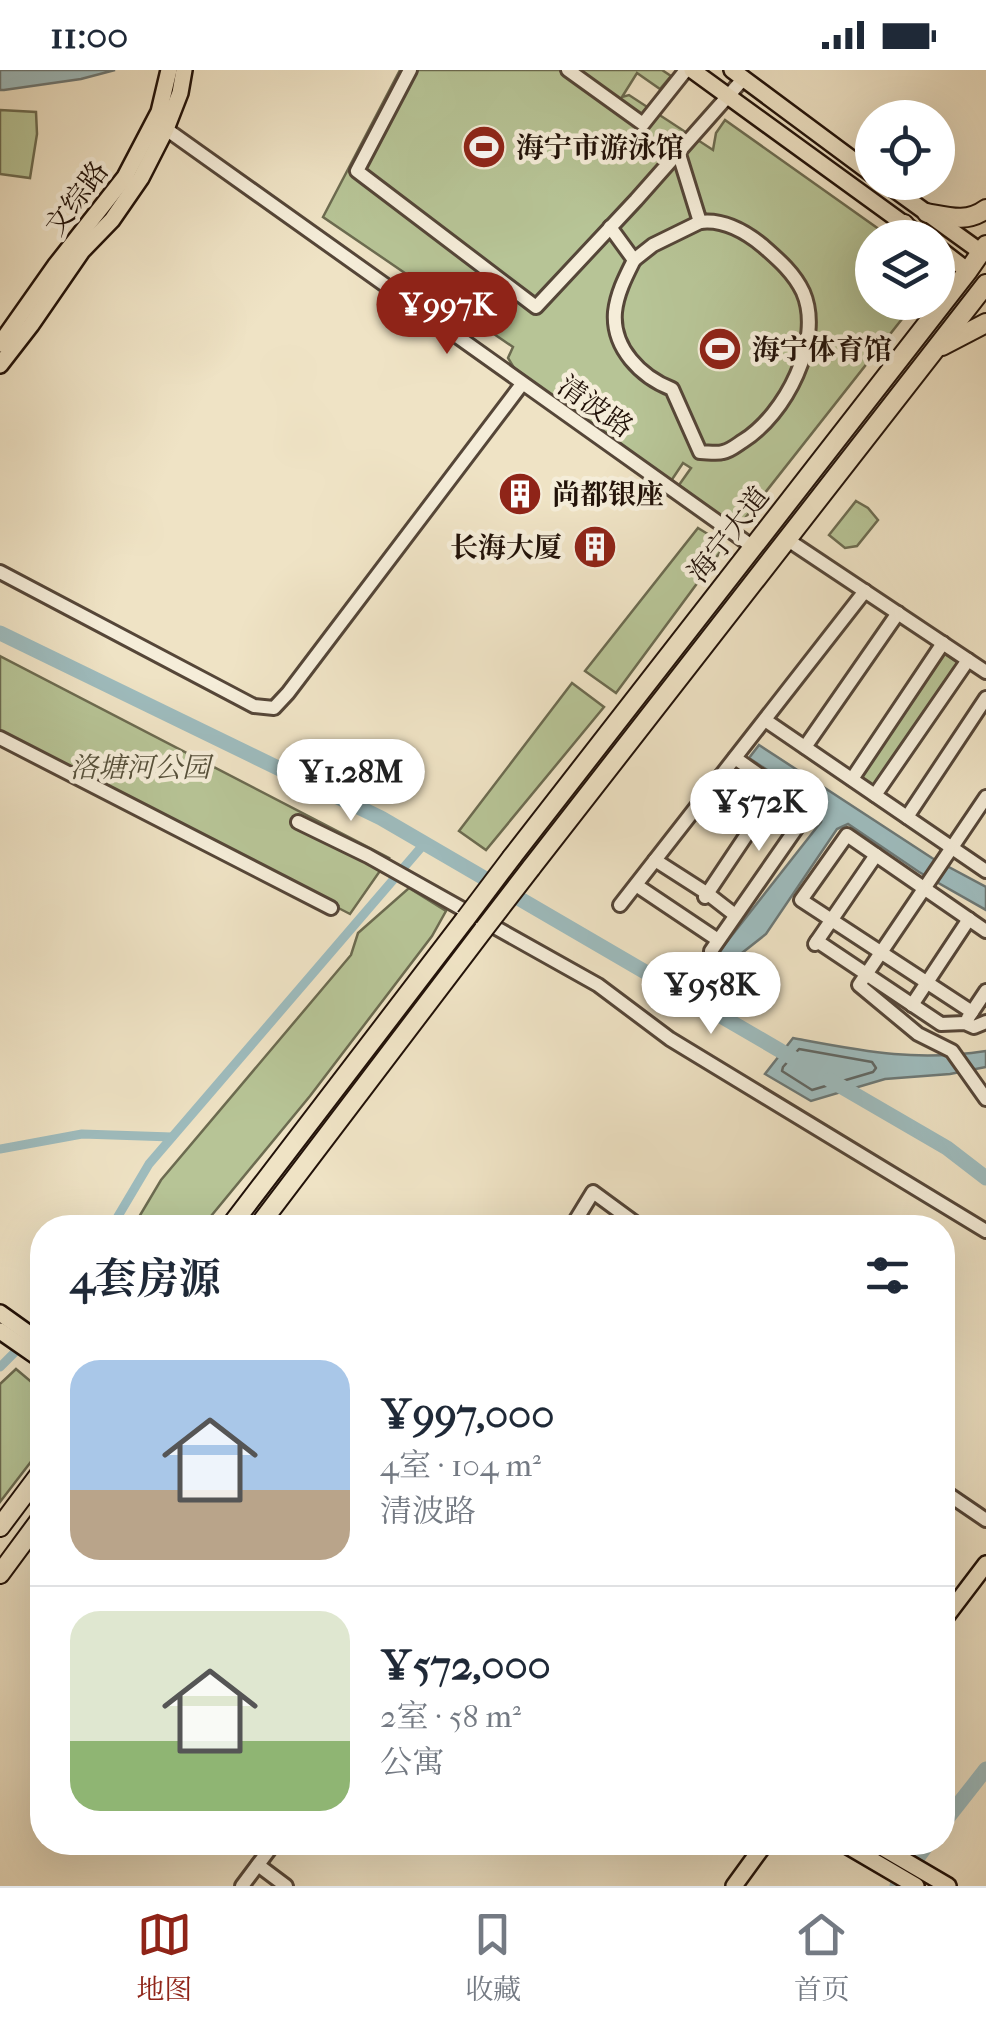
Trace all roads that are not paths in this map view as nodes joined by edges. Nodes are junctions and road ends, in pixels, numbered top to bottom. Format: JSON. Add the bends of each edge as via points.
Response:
{"nodes":[{"id":1,"x":168,"y":70,"type":"edge"},
{"id":2,"x":184,"y":70,"type":"edge"},
{"id":3,"x":410,"y":70,"type":"edge"},
{"id":4,"x":568,"y":70,"type":"edge"},
{"id":5,"x":689,"y":70,"type":"edge"},
{"id":6,"x":738,"y":74,"type":"edge"},
{"id":7,"x":728,"y":96,"type":"junction"},
{"id":8,"x":166,"y":129,"type":"junction"},
{"id":9,"x":678,"y":151,"type":"junction"},
{"id":10,"x":855,"y":161,"type":"edge"},
{"id":11,"x":909,"y":200,"type":"edge"},
{"id":12,"x":986,"y":208,"type":"edge"},
{"id":13,"x":927,"y":213,"type":"junction"},
{"id":14,"x":894,"y":220,"type":"edge"},
{"id":15,"x":700,"y":222,"type":"junction"},
{"id":16,"x":610,"y":228,"type":"junction"},
{"id":17,"x":984,"y":250,"type":"edge"},
{"id":18,"x":634,"y":260,"type":"junction"},
{"id":19,"x":955,"y":261,"type":"edge"},
{"id":20,"x":968,"y":271,"type":"junction"},
{"id":21,"x":986,"y":285,"type":"edge"},
{"id":22,"x":920,"y":320,"type":"edge"},
{"id":23,"x":986,"y":323,"type":"edge"},
{"id":24,"x":916,"y":338,"type":"junction"},
{"id":25,"x":0,"y":344,"type":"edge"},
{"id":26,"x":932,"y":351,"type":"junction"},
{"id":27,"x":0,"y":365,"type":"edge"},
{"id":28,"x":522,"y":384,"type":"junction"},
{"id":29,"x":788,"y":540,"type":"junction"},
{"id":30,"x":753,"y":547,"type":"junction"},
{"id":31,"x":0,"y":572,"type":"edge"},
{"id":32,"x":865,"y":591,"type":"junction"},
{"id":33,"x":898,"y":613,"type":"junction"},
{"id":34,"x":943,"y":643,"type":"junction"},
{"id":35,"x":968,"y":660,"type":"junction"},
{"id":36,"x":986,"y":672,"type":"edge"},
{"id":37,"x":986,"y":698,"type":"edge"},
{"id":38,"x":765,"y":720,"type":"junction"},
{"id":39,"x":0,"y":738,"type":"edge"},
{"id":40,"x":805,"y":747,"type":"junction"},
{"id":41,"x":735,"y":758,"type":"junction"},
{"id":42,"x":852,"y":779,"type":"junction"},
{"id":43,"x":778,"y":788,"type":"junction"},
{"id":44,"x":875,"y":796,"type":"junction"},
{"id":45,"x":986,"y":797,"type":"edge"},
{"id":46,"x":907,"y":817,"type":"junction"},
{"id":47,"x":298,"y":822,"type":"dead end"},
{"id":48,"x":949,"y":851,"type":"junction"},
{"id":49,"x":876,"y":854,"type":"junction"},
{"id":50,"x":655,"y":860,"type":"junction"},
{"id":51,"x":986,"y":871,"type":"edge"},
{"id":52,"x":636,"y":885,"type":"junction"},
{"id":53,"x":925,"y":888,"type":"junction"},
{"id":54,"x":707,"y":895,"type":"junction"},
{"id":55,"x":620,"y":905,"type":"dead end"},
{"id":56,"x":331,"y":908,"type":"dead end"},
{"id":57,"x":735,"y":915,"type":"junction"},
{"id":58,"x":969,"y":919,"type":"junction"},
{"id":59,"x":832,"y":920,"type":"junction"},
{"id":60,"x":986,"y":931,"type":"edge"},
{"id":61,"x":881,"y":952,"type":"junction"},
{"id":62,"x":866,"y":975,"type":"junction"},
{"id":63,"x":927,"y":982,"type":"junction"},
{"id":64,"x":986,"y":992,"type":"edge"},
{"id":65,"x":912,"y":1005,"type":"junction"},
{"id":66,"x":969,"y":1017,"type":"junction"},
{"id":67,"x":986,"y":1022,"type":"edge"},
{"id":68,"x":986,"y":1099,"type":"edge"},
{"id":69,"x":239,"y":1215,"type":"edge"},
{"id":70,"x":267,"y":1215,"type":"edge"},
{"id":71,"x":579,"y":1215,"type":"edge"},
{"id":72,"x":625,"y":1215,"type":"edge"},
{"id":73,"x":986,"y":1231,"type":"edge"},
{"id":74,"x":0,"y":1313,"type":"edge"},
{"id":75,"x":9,"y":1333,"type":"edge"},
{"id":76,"x":30,"y":1350,"type":"edge"},
{"id":77,"x":30,"y":1486,"type":"edge"},
{"id":78,"x":955,"y":1499,"type":"edge"},
{"id":79,"x":986,"y":1520,"type":"edge"},
{"id":80,"x":0,"y":1527,"type":"edge"},
{"id":81,"x":30,"y":1533,"type":"edge"},
{"id":82,"x":986,"y":1550,"type":"edge"},
{"id":83,"x":986,"y":1564,"type":"edge"},
{"id":84,"x":0,"y":1574,"type":"edge"},
{"id":85,"x":955,"y":1591,"type":"edge"},
{"id":86,"x":955,"y":1605,"type":"edge"},
{"id":87,"x":265,"y":1855,"type":"edge"},
{"id":88,"x":757,"y":1855,"type":"edge"},
{"id":89,"x":769,"y":1855,"type":"edge"},
{"id":90,"x":875,"y":1855,"type":"edge"},
{"id":91,"x":883,"y":1855,"type":"edge"},
{"id":92,"x":886,"y":1859,"type":"junction"},
{"id":93,"x":258,"y":1865,"type":"junction"},
{"id":94,"x":943,"y":1883,"type":"edge"},
{"id":95,"x":242,"y":1886,"type":"edge"},
{"id":96,"x":286,"y":1886,"type":"edge"},
{"id":97,"x":734,"y":1886,"type":"edge"},
{"id":98,"x":746,"y":1886,"type":"edge"},
{"id":99,"x":916,"y":1886,"type":"edge"}],
"edges":[{"from":1,"to":25,"type":"main road","name":"文综路","via":[[158,112],[124,178]]},
{"from":2,"to":8,"type":"main road"},
{"from":3,"to":16,"type":"street","via":[[356,171],[536,307]]},
{"from":4,"to":5,"type":"street","via":[[643,124]]},
{"from":5,"to":7,"type":"main road"},
{"from":6,"to":7,"type":"street"},
{"from":6,"to":10,"type":"main road"},
{"from":7,"to":9,"type":"street"},
{"from":7,"to":14,"type":"main road"},
{"from":8,"to":27,"type":"main road","via":[[112,220]]},
{"from":8,"to":28,"type":"street","name":"清波路"},
{"from":9,"to":15,"type":"street"},
{"from":9,"to":16,"type":"street"},
{"from":11,"to":13,"type":"main road"},
{"from":12,"to":13,"type":"highway","via":[[960,219]]},
{"from":13,"to":17,"type":"main road"},
{"from":15,"to":18,"type":"street"},
{"from":15,"to":18,"type":"street","via":[[713,220],[749,234],[787,267],[804,295],[809,332],[788,395],[750,437],[724,452],[700,452],[672,390],[634,364],[618,336],[620,288]]},
{"from":16,"to":18,"type":"street"},
{"from":17,"to":20,"type":"highway","name":"海宁大道"},
{"from":19,"to":20,"type":"main road"},
{"from":20,"to":21,"type":"highway"},
{"from":20,"to":24,"type":"highway","name":"海宁大道"},
{"from":21,"to":26,"type":"highway","name":"海宁大道"},
{"from":22,"to":24,"type":"highway"},
{"from":23,"to":26,"type":"highway"},
{"from":24,"to":30,"type":"highway","name":"海宁大道"},
{"from":26,"to":29,"type":"highway","name":"海宁大道"},
{"from":28,"to":30,"type":"street","name":"清波路"},
{"from":28,"to":31,"type":"street","via":[[274,708],[254,706]]},
{"from":29,"to":32,"type":"street"},
{"from":29,"to":70,"type":"highway","name":"海宁大道","bridge":true},
{"from":30,"to":69,"type":"highway","name":"海宁大道","bridge":true},
{"from":32,"to":33,"type":"street"},
{"from":32,"to":38,"type":"street"},
{"from":33,"to":34,"type":"street"},
{"from":33,"to":40,"type":"street"},
{"from":34,"to":35,"type":"street"},
{"from":34,"to":42,"type":"street"},
{"from":35,"to":36,"type":"street"},
{"from":35,"to":44,"type":"street"},
{"from":37,"to":46,"type":"street"},
{"from":38,"to":40,"type":"street"},
{"from":38,"to":41,"type":"street"},
{"from":39,"to":56,"type":"street"},
{"from":40,"to":42,"type":"street"},
{"from":41,"to":43,"type":"street"},
{"from":41,"to":50,"type":"street"},
{"from":42,"to":44,"type":"street"},
{"from":43,"to":54,"type":"street"},
{"from":43,"to":57,"type":"street","via":[[809,810]]},
{"from":44,"to":46,"type":"street"},
{"from":45,"to":48,"type":"street"},
{"from":46,"to":48,"type":"street"},
{"from":47,"to":73,"type":"street","via":[[598,985],[670,1039]]},
{"from":48,"to":51,"type":"street"},
{"from":48,"to":53,"type":"street"},
{"from":49,"to":53,"type":"street"},
{"from":49,"to":59,"type":"street"},
{"from":49,"to":59,"type":"street","via":[[847,835],[800,900]]},
{"from":50,"to":52,"type":"street"},
{"from":50,"to":54,"type":"street"},
{"from":52,"to":55,"type":"street"},
{"from":52,"to":57,"type":"street","via":[[714,945]]},
{"from":53,"to":58,"type":"street"},
{"from":53,"to":61,"type":"street"},
{"from":54,"to":57,"type":"street"},
{"from":58,"to":60,"type":"street"},
{"from":58,"to":63,"type":"street"},
{"from":59,"to":61,"type":"street"},
{"from":59,"to":62,"type":"street","via":[[816,942]]},
{"from":61,"to":62,"type":"street"},
{"from":61,"to":63,"type":"street"},
{"from":62,"to":65,"type":"street"},
{"from":62,"to":68,"type":"street","via":[[859,985],[918,1034],[952,1051]]},
{"from":63,"to":65,"type":"street"},
{"from":63,"to":66,"type":"street"},
{"from":64,"to":66,"type":"street"},
{"from":65,"to":66,"type":"street","via":[[942,1024]]},
{"from":66,"to":67,"type":"street","via":[[974,1026]]},
{"from":71,"to":72,"type":"street","via":[[594,1192]]},
{"from":74,"to":75,"type":"main road"},
{"from":75,"to":76,"type":"main road"},
{"from":77,"to":80,"type":"highway"},
{"from":78,"to":79,"type":"street"},
{"from":81,"to":84,"type":"highway"},
{"from":82,"to":85,"type":"main road"},
{"from":83,"to":86,"type":"main road"},
{"from":87,"to":93,"type":"street"},
{"from":88,"to":97,"type":"main road"},
{"from":89,"to":98,"type":"main road"},
{"from":90,"to":92,"type":"main road"},
{"from":91,"to":92,"type":"main road"},
{"from":92,"to":94,"type":"main road"},
{"from":92,"to":99,"type":"main road"},
{"from":93,"to":95,"type":"street"},
{"from":93,"to":96,"type":"street"}]}
